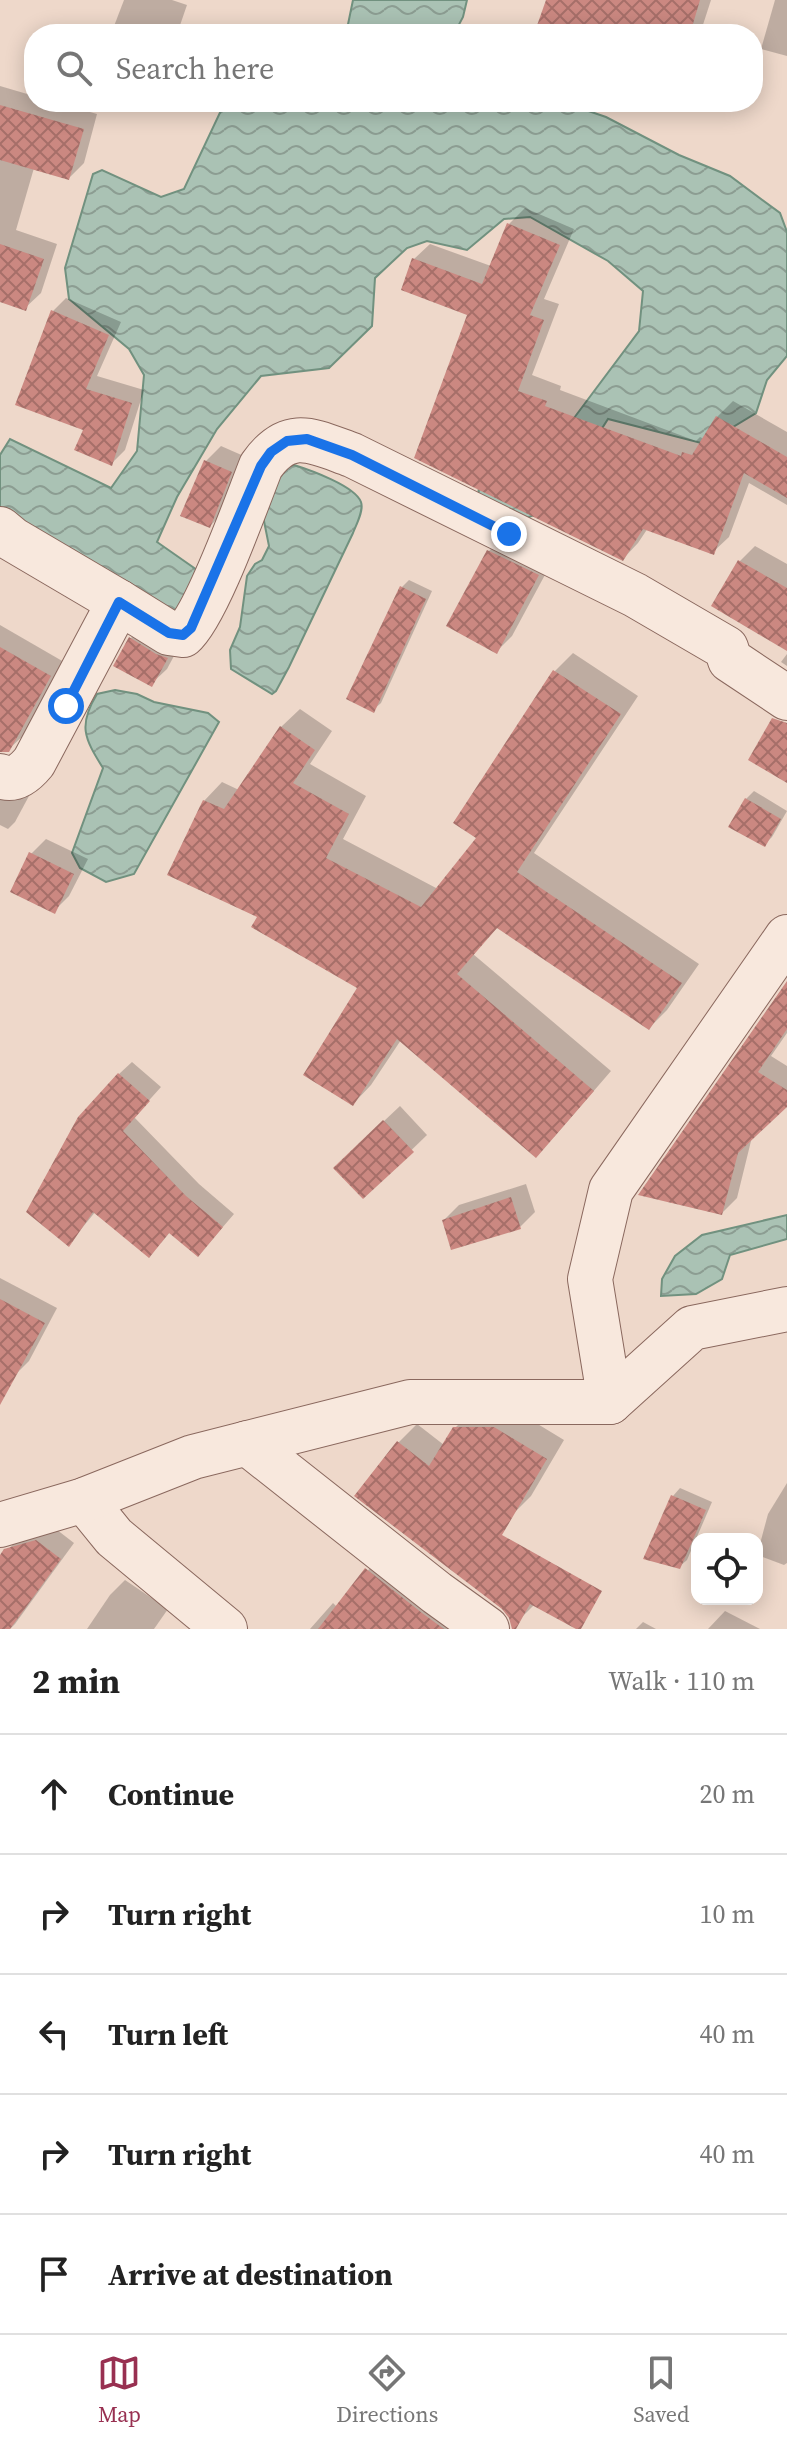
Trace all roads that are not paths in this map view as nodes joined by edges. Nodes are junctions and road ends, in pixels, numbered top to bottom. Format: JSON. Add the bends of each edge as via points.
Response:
{"nodes":[{"id":1,"x":0,"y":529,"type":"edge"},
{"id":2,"x":119,"y":602,"type":"junction"},
{"id":3,"x":787,"y":698,"type":"edge"},
{"id":4,"x":0,"y":776,"type":"edge"},
{"id":5,"x":787,"y":937,"type":"edge"},
{"id":6,"x":787,"y":1309,"type":"edge"},
{"id":7,"x":610,"y":1402,"type":"junction"},
{"id":8,"x":247,"y":1443,"type":"junction"},
{"id":9,"x":84,"y":1500,"type":"junction"},
{"id":10,"x":0,"y":1525,"type":"edge"},
{"id":11,"x":225,"y":1629,"type":"edge"},
{"id":12,"x":487,"y":1629,"type":"edge"}],
"edges":[{"from":1,"to":2,"type":"street"},
{"from":2,"to":3,"type":"street","via":[[169,633],[183,635],[191,628],[261,466],[287,441],[307,439],[352,455],[635,595],[726,648],[730,660]]},
{"from":2,"to":4,"type":"street","via":[[34,762],[24,775]]},
{"from":5,"to":7,"type":"street","via":[[611,1190],[590,1279]]},
{"from":6,"to":7,"type":"street","via":[[692,1328]]},
{"from":7,"to":8,"type":"street","via":[[410,1402]]},
{"from":8,"to":9,"type":"street","via":[[193,1457]]},
{"from":8,"to":12,"type":"street"},
{"from":9,"to":10,"type":"street"},
{"from":9,"to":11,"type":"street","via":[[114,1537]]}]}
